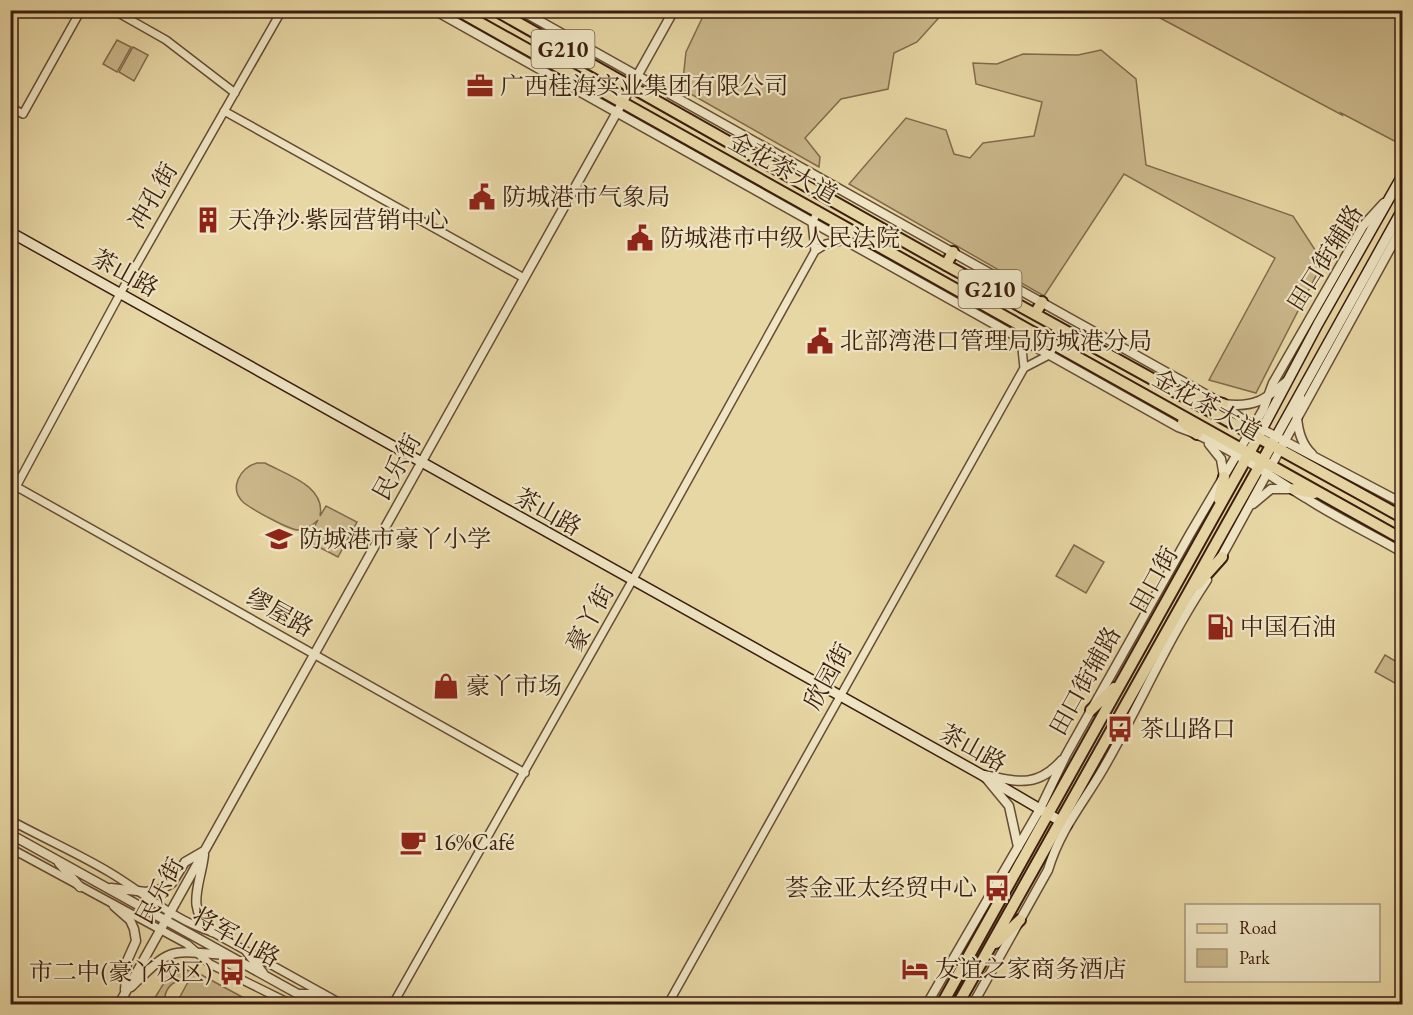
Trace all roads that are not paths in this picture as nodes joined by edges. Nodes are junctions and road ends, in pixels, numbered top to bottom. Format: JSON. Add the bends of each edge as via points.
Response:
{"nodes":[{"id":1,"x":81,"y":10,"type":"edge"},
{"id":2,"x":113,"y":10,"type":"edge"},
{"id":3,"x":282,"y":10,"type":"edge"},
{"id":4,"x":434,"y":10,"type":"edge"},
{"id":5,"x":457,"y":10,"type":"edge"},
{"id":6,"x":495,"y":10,"type":"edge"},
{"id":7,"x":520,"y":10,"type":"edge"},
{"id":8,"x":674,"y":10,"type":"edge"},
{"id":9,"x":637,"y":76,"type":"junction"},
{"id":10,"x":631,"y":87,"type":"junction"},
{"id":11,"x":235,"y":93,"type":"junction"},
{"id":12,"x":10,"y":107,"type":"edge"},
{"id":13,"x":619,"y":108,"type":"junction"},
{"id":14,"x":224,"y":111,"type":"junction"},
{"id":15,"x":1402,"y":176,"type":"edge"},
{"id":16,"x":834,"y":186,"type":"junction"},
{"id":17,"x":827,"y":197,"type":"junction"},
{"id":18,"x":1402,"y":210,"type":"edge"},
{"id":19,"x":818,"y":212,"type":"junction"},
{"id":20,"x":812,"y":222,"type":"junction"},
{"id":21,"x":1402,"y":227,"type":"edge"},
{"id":22,"x":850,"y":230,"type":"junction"},
{"id":23,"x":10,"y":232,"type":"edge"},
{"id":24,"x":845,"y":240,"type":"junction"},
{"id":25,"x":815,"y":251,"type":"junction"},
{"id":26,"x":953,"y":252,"type":"junction"},
{"id":27,"x":946,"y":265,"type":"junction"},
{"id":28,"x":1377,"y":265,"type":"junction"},
{"id":29,"x":524,"y":278,"type":"junction"},
{"id":30,"x":121,"y":292,"type":"junction"},
{"id":31,"x":1042,"y":302,"type":"junction"},
{"id":32,"x":1035,"y":314,"type":"junction"},
{"id":33,"x":1314,"y":322,"type":"junction"},
{"id":34,"x":1027,"y":329,"type":"junction"},
{"id":35,"x":1021,"y":339,"type":"junction"},
{"id":36,"x":1055,"y":345,"type":"junction"},
{"id":37,"x":1049,"y":355,"type":"junction"},
{"id":38,"x":1024,"y":368,"type":"junction"},
{"id":39,"x":1287,"y":381,"type":"junction"},
{"id":40,"x":1302,"y":388,"type":"junction"},
{"id":41,"x":1178,"y":393,"type":"junction"},
{"id":42,"x":1267,"y":398,"type":"junction"},
{"id":43,"x":1223,"y":404,"type":"junction"},
{"id":44,"x":1165,"y":406,"type":"junction"},
{"id":45,"x":1297,"y":417,"type":"junction"},
{"id":46,"x":1256,"y":431,"type":"junction"},
{"id":47,"x":1197,"y":434,"type":"junction"},
{"id":48,"x":1277,"y":443,"type":"junction"},
{"id":49,"x":1243,"y":454,"type":"junction"},
{"id":50,"x":421,"y":462,"type":"junction"},
{"id":51,"x":1321,"y":462,"type":"junction"},
{"id":52,"x":1264,"y":466,"type":"junction"},
{"id":53,"x":1224,"y":477,"type":"junction"},
{"id":54,"x":17,"y":487,"type":"junction"},
{"id":55,"x":1294,"y":489,"type":"junction"},
{"id":56,"x":1323,"y":494,"type":"junction"},
{"id":57,"x":10,"y":498,"type":"edge"},
{"id":58,"x":1402,"y":503,"type":"edge"},
{"id":59,"x":1249,"y":509,"type":"junction"},
{"id":60,"x":1215,"y":514,"type":"junction"},
{"id":61,"x":1402,"y":517,"type":"edge"},
{"id":62,"x":1402,"y":539,"type":"edge"},
{"id":63,"x":1402,"y":552,"type":"edge"},
{"id":64,"x":1222,"y":557,"type":"junction"},
{"id":65,"x":632,"y":581,"type":"junction"},
{"id":66,"x":1181,"y":604,"type":"junction"},
{"id":67,"x":314,"y":654,"type":"junction"},
{"id":68,"x":1123,"y":679,"type":"junction"},
{"id":69,"x":838,"y":696,"type":"junction"},
{"id":70,"x":1091,"y":710,"type":"junction"},
{"id":71,"x":1066,"y":755,"type":"junction"},
{"id":72,"x":525,"y":772,"type":"junction"},
{"id":73,"x":982,"y":775,"type":"junction"},
{"id":74,"x":1044,"y":812,"type":"junction"},
{"id":75,"x":10,"y":820,"type":"edge"},
{"id":76,"x":1064,"y":823,"type":"junction"},
{"id":77,"x":10,"y":834,"type":"edge"},
{"id":78,"x":1018,"y":847,"type":"junction"},
{"id":79,"x":10,"y":848,"type":"edge"},
{"id":80,"x":205,"y":851,"type":"junction"},
{"id":81,"x":55,"y":859,"type":"junction"},
{"id":82,"x":1012,"y":879,"type":"junction"},
{"id":83,"x":80,"y":887,"type":"junction"},
{"id":84,"x":106,"y":887,"type":"junction"},
{"id":85,"x":134,"y":890,"type":"junction"},
{"id":86,"x":114,"y":906,"type":"junction"},
{"id":87,"x":168,"y":916,"type":"junction"},
{"id":88,"x":1020,"y":920,"type":"junction"},
{"id":89,"x":161,"y":929,"type":"junction"},
{"id":90,"x":212,"y":932,"type":"junction"},
{"id":91,"x":197,"y":952,"type":"junction"},
{"id":92,"x":247,"y":952,"type":"junction"},
{"id":93,"x":988,"y":952,"type":"junction"},
{"id":94,"x":229,"y":956,"type":"junction"},
{"id":95,"x":265,"y":976,"type":"junction"},
{"id":96,"x":322,"y":993,"type":"junction"},
{"id":97,"x":125,"y":994,"type":"junction"},
{"id":98,"x":297,"y":994,"type":"junction"},
{"id":99,"x":395,"y":1004,"type":"edge"},
{"id":100,"x":119,"y":1005,"type":"edge"},
{"id":101,"x":291,"y":1005,"type":"edge"},
{"id":102,"x":303,"y":1005,"type":"edge"},
{"id":103,"x":316,"y":1005,"type":"edge"},
{"id":104,"x":342,"y":1005,"type":"edge"},
{"id":105,"x":668,"y":1005,"type":"edge"},
{"id":106,"x":927,"y":1005,"type":"edge"},
{"id":107,"x":942,"y":1005,"type":"edge"},
{"id":108,"x":958,"y":1005,"type":"edge"},
{"id":109,"x":973,"y":1005,"type":"edge"}],
"edges":[{"from":1,"to":12,"type":"street","via":[[23,114]]},
{"from":2,"to":11,"type":"street","via":[[166,40]]},
{"from":3,"to":11,"type":"street","name":"冲孔街"},
{"from":4,"to":13,"type":"street"},
{"from":5,"to":13,"type":"main road","name":"金花茶大道","number":"G210"},
{"from":6,"to":10,"type":"main road","name":"金花茶大道","number":"G210"},
{"from":7,"to":9,"type":"street"},
{"from":8,"to":9,"type":"street","name":"民乐街"},
{"from":9,"to":10,"type":"street","name":"民乐街"},
{"from":9,"to":16,"type":"street"},
{"from":10,"to":13,"type":"street","name":"民乐街"},
{"from":10,"to":17,"type":"main road","name":"金花茶大道","number":"G210"},
{"from":11,"to":14,"type":"street","name":"冲孔街"},
{"from":13,"to":19,"type":"main road","name":"金花茶大道","number":"G210"},
{"from":13,"to":20,"type":"street"},
{"from":13,"to":29,"type":"street","name":"民乐街"},
{"from":14,"to":29,"type":"street"},
{"from":14,"to":30,"type":"street","name":"冲孔街"},
{"from":15,"to":33,"type":"main road","name":"田口街"},
{"from":16,"to":17,"type":"street"},
{"from":16,"to":26,"type":"street"},
{"from":17,"to":27,"type":"main road","name":"金花茶大道","number":"G210"},
{"from":18,"to":28,"type":"main road","name":"田口街"},
{"from":19,"to":20,"type":"street"},
{"from":19,"to":22,"type":"main road","name":"金花茶大道","number":"G210"},
{"from":20,"to":24,"type":"street"},
{"from":20,"to":25,"type":"street"},
{"from":21,"to":28,"type":"street","name":"田口街辅路"},
{"from":22,"to":24,"type":"street"},
{"from":22,"to":34,"type":"main road","name":"金花茶大道","number":"G210"},
{"from":23,"to":30,"type":"main road","name":"茶山路"},
{"from":24,"to":25,"type":"street"},
{"from":24,"to":35,"type":"street"},
{"from":25,"to":65,"type":"street","name":"豪丫街"},
{"from":26,"to":27,"type":"main road"},
{"from":26,"to":31,"type":"street"},
{"from":27,"to":32,"type":"main road","name":"金花茶大道","number":"G210"},
{"from":28,"to":40,"type":"main road","name":"田口街"},
{"from":28,"to":45,"type":"street","name":"田口街辅路"},
{"from":29,"to":50,"type":"street","name":"民乐街"},
{"from":30,"to":50,"type":"main road","name":"茶山路"},
{"from":30,"to":54,"type":"street","name":"冲孔街"},
{"from":31,"to":32,"type":"main road"},
{"from":31,"to":43,"type":"street"},
{"from":32,"to":41,"type":"main road","name":"金花茶大道","number":"G210"},
{"from":33,"to":39,"type":"main road","name":"田口街"},
{"from":33,"to":42,"type":"street","name":"田口街辅路"},
{"from":34,"to":35,"type":"street"},
{"from":34,"to":36,"type":"main road","name":"金花茶大道","number":"G210"},
{"from":35,"to":37,"type":"street"},
{"from":35,"to":38,"type":"street"},
{"from":36,"to":37,"type":"street"},
{"from":36,"to":44,"type":"main road","name":"金花茶大道","number":"G210"},
{"from":37,"to":38,"type":"street"},
{"from":37,"to":47,"type":"street"},
{"from":38,"to":69,"type":"street","name":"欣园街"},
{"from":39,"to":42,"type":"street"},
{"from":39,"to":46,"type":"main road","name":"田口街"},
{"from":40,"to":45,"type":"main road"},
{"from":40,"to":48,"type":"main road","name":"田口街"},
{"from":41,"to":43,"type":"main road"},
{"from":41,"to":46,"type":"main road","name":"金花茶大道","number":"G210"},
{"from":42,"to":43,"type":"street","via":[[1244,407]]},
{"from":42,"to":46,"type":"street","name":"田口街辅路"},
{"from":43,"to":46,"type":"street"},
{"from":44,"to":47,"type":"main road"},
{"from":44,"to":49,"type":"main road","name":"金花茶大道","number":"G210"},
{"from":45,"to":48,"type":"street","name":"田口街辅路"},
{"from":45,"to":51,"type":"street","via":[[1305,448]]},
{"from":46,"to":48,"type":"main road","name":"金花茶大道","number":"G210"},
{"from":46,"to":49,"type":"main road","name":"田口街"},
{"from":47,"to":49,"type":"street"},
{"from":47,"to":53,"type":"street","via":[[1216,449]]},
{"from":48,"to":51,"type":"street"},
{"from":48,"to":52,"type":"main road","name":"田口街"},
{"from":48,"to":61,"type":"main road","name":"金花茶大道","number":"G210"},
{"from":49,"to":52,"type":"main road","name":"金花茶大道","number":"G210"},
{"from":49,"to":53,"type":"street","name":"田口街辅路"},
{"from":49,"to":60,"type":"main road","name":"田口街"},
{"from":50,"to":65,"type":"main road","name":"茶山路"},
{"from":50,"to":67,"type":"street","name":"民乐街"},
{"from":51,"to":58,"type":"street","via":[[1344,470]]},
{"from":52,"to":55,"type":"street"},
{"from":52,"to":56,"type":"main road","name":"金花茶大道","number":"G210"},
{"from":52,"to":59,"type":"street"},
{"from":52,"to":66,"type":"main road","name":"田口街"},
{"from":53,"to":60,"type":"main road"},
{"from":53,"to":70,"type":"street","name":"田口街辅路"},
{"from":54,"to":57,"type":"street","name":"冲孔街"},
{"from":54,"to":67,"type":"street","name":"缪屋路"},
{"from":55,"to":56,"type":"main road"},
{"from":55,"to":59,"type":"street","via":[[1271,489]]},
{"from":55,"to":63,"type":"street"},
{"from":56,"to":62,"type":"main road","name":"金花茶大道","number":"G210"},
{"from":59,"to":64,"type":"street"},
{"from":60,"to":68,"type":"main road","name":"田口街"},
{"from":64,"to":66,"type":"main road"},
{"from":64,"to":76,"type":"street","via":[[1197,595],[1101,771]]},
{"from":65,"to":69,"type":"main road","name":"茶山路"},
{"from":65,"to":72,"type":"street","name":"豪丫街"},
{"from":66,"to":76,"type":"main road","name":"田口街"},
{"from":67,"to":72,"type":"street","name":"缪屋路"},
{"from":67,"to":80,"type":"street","name":"民乐街"},
{"from":68,"to":70,"type":"main road"},
{"from":68,"to":74,"type":"main road","name":"田口街"},
{"from":69,"to":73,"type":"main road","name":"茶山路"},
{"from":69,"to":105,"type":"street","name":"欣园街"},
{"from":70,"to":71,"type":"street","name":"田口街辅路"},
{"from":71,"to":73,"type":"street","via":[[1049,774],[1020,782]]},
{"from":71,"to":74,"type":"street","name":"田口街辅路"},
{"from":72,"to":99,"type":"street","name":"豪丫街"},
{"from":73,"to":74,"type":"main road","name":"茶山路"},
{"from":73,"to":78,"type":"street","via":[[1009,806]]},
{"from":74,"to":76,"type":"main road","name":"茶山路"},
{"from":74,"to":78,"type":"street","name":"田口街辅路"},
{"from":74,"to":82,"type":"main road","name":"田口街"},
{"from":75,"to":85,"type":"street","via":[[111,873]]},
{"from":76,"to":88,"type":"street","via":[[1048,870]]},
{"from":76,"to":93,"type":"main road","name":"田口街"},
{"from":77,"to":81,"type":"street","name":"将军山路"},
{"from":78,"to":82,"type":"street"},
{"from":78,"to":106,"type":"street","name":"田口街辅路"},
{"from":79,"to":83,"type":"street"},
{"from":80,"to":85,"type":"street","via":[[185,862],[172,883],[162,890]]},
{"from":80,"to":87,"type":"street","name":"民乐街"},
{"from":80,"to":90,"type":"street","via":[[195,902],[197,914]]},
{"from":81,"to":83,"type":"street"},
{"from":81,"to":84,"type":"street","name":"将军山路"},
{"from":82,"to":107,"type":"main road","name":"田口街"},
{"from":83,"to":86,"type":"street"},
{"from":84,"to":85,"type":"street"},
{"from":84,"to":87,"type":"street","name":"将军山路"},
{"from":85,"to":87,"type":"street"},
{"from":86,"to":89,"type":"street"},
{"from":86,"to":97,"type":"street","via":[[130,920],[136,941],[127,961]]},
{"from":87,"to":89,"type":"street","name":"民乐街"},
{"from":87,"to":90,"type":"street"},
{"from":87,"to":94,"type":"street","name":"将军山路"},
{"from":88,"to":93,"type":"main road"},
{"from":88,"to":109,"type":"street"},
{"from":89,"to":91,"type":"street"},
{"from":89,"to":97,"type":"street","name":"民乐街"},
{"from":90,"to":92,"type":"street"},
{"from":91,"to":94,"type":"street"},
{"from":91,"to":97,"type":"street","via":[[163,956]]},
{"from":91,"to":101,"type":"street","via":[[210,964]]},
{"from":92,"to":95,"type":"street"},
{"from":92,"to":96,"type":"street"},
{"from":93,"to":108,"type":"main road","name":"田口街"},
{"from":94,"to":95,"type":"street","name":"将军山路"},
{"from":95,"to":98,"type":"street","name":"将军山路"},
{"from":96,"to":98,"type":"street"},
{"from":96,"to":104,"type":"street"},
{"from":97,"to":100,"type":"street","name":"民乐街"},
{"from":98,"to":102,"type":"street"},
{"from":98,"to":103,"type":"street","name":"将军山路"}]}
